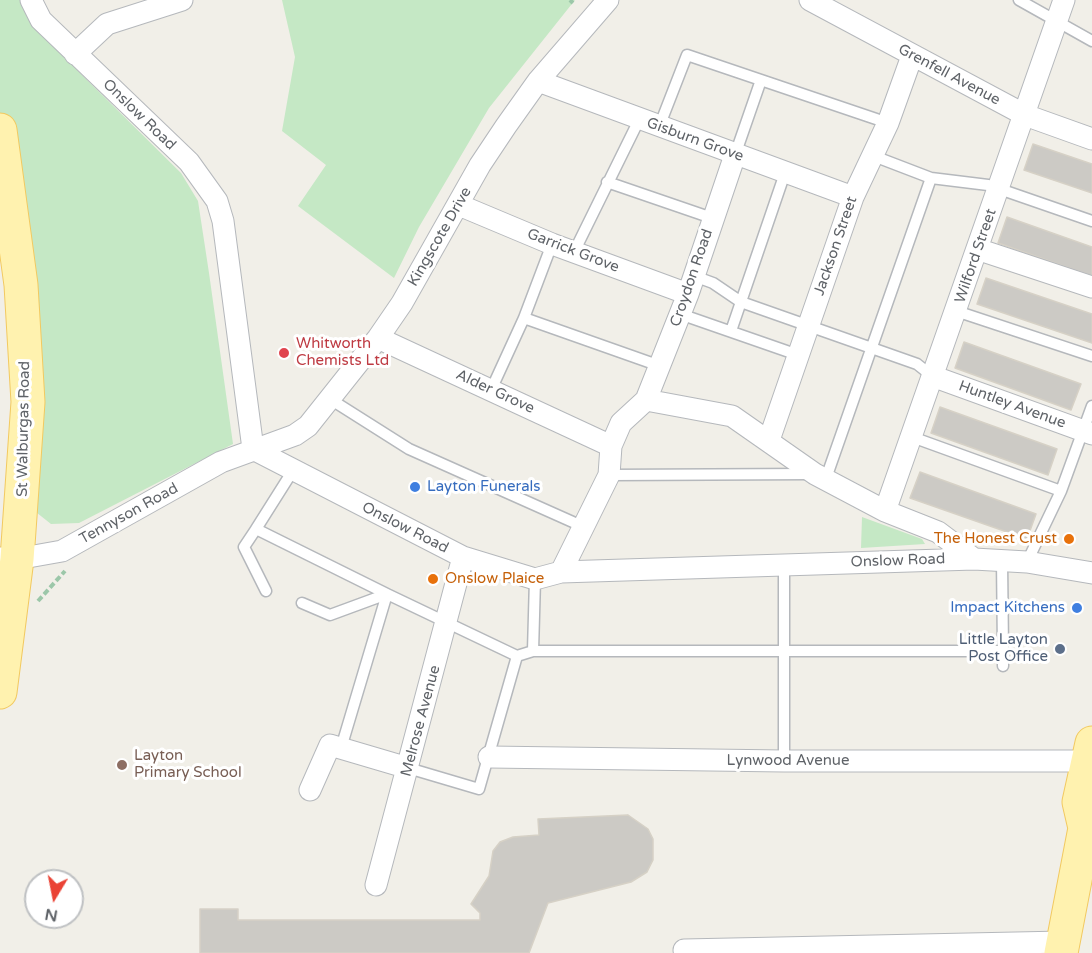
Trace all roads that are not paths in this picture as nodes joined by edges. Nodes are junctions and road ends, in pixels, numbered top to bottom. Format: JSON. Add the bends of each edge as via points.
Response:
{"nodes":[{"id":1,"x":31,"y":0,"type":"edge"},
{"id":2,"x":182,"y":0,"type":"edge"},
{"id":3,"x":608,"y":0,"type":"edge"},
{"id":4,"x":810,"y":0,"type":"edge"},
{"id":5,"x":1019,"y":0,"type":"edge"},
{"id":6,"x":1064,"y":0,"type":"edge"},
{"id":7,"x":1057,"y":22,"type":"junction"},
{"id":8,"x":1092,"y":41,"type":"edge"},
{"id":9,"x":75,"y":54,"type":"junction"},
{"id":10,"x":912,"y":56,"type":"junction"},
{"id":11,"x":760,"y":80,"type":"junction"},
{"id":12,"x":538,"y":81,"type":"junction"},
{"id":13,"x":1025,"y":115,"type":"junction"},
{"id":14,"x":649,"y":123,"type":"junction"},
{"id":15,"x":888,"y":123,"type":"junction"},
{"id":16,"x":0,"y":130,"type":"edge"},
{"id":17,"x":1092,"y":139,"type":"edge"},
{"id":18,"x":735,"y":155,"type":"junction"},
{"id":19,"x":871,"y":155,"type":"junction"},
{"id":20,"x":785,"y":174,"type":"junction"},
{"id":21,"x":931,"y":178,"type":"junction"},
{"id":22,"x":607,"y":182,"type":"junction"},
{"id":23,"x":1000,"y":188,"type":"junction"},
{"id":24,"x":853,"y":197,"type":"junction"},
{"id":25,"x":459,"y":205,"type":"junction"},
{"id":26,"x":712,"y":218,"type":"junction"},
{"id":27,"x":1092,"y":221,"type":"edge"},
{"id":28,"x":552,"y":244,"type":"junction"},
{"id":29,"x":977,"y":249,"type":"junction"},
{"id":30,"x":574,"y":252,"type":"junction"},
{"id":31,"x":691,"y":285,"type":"junction"},
{"id":32,"x":1092,"y":287,"type":"edge"},
{"id":33,"x":741,"y":302,"type":"junction"},
{"id":34,"x":956,"y":311,"type":"junction"},
{"id":35,"x":680,"y":314,"type":"junction"},
{"id":36,"x":524,"y":318,"type":"junction"},
{"id":37,"x":810,"y":326,"type":"junction"},
{"id":38,"x":731,"y":331,"type":"junction"},
{"id":39,"x":378,"y":338,"type":"junction"},
{"id":40,"x":873,"y":348,"type":"junction"},
{"id":41,"x":798,"y":355,"type":"junction"},
{"id":42,"x":1092,"y":356,"type":"edge"},
{"id":43,"x":660,"y":366,"type":"junction"},
{"id":44,"x":932,"y":376,"type":"junction"},
{"id":45,"x":491,"y":390,"type":"junction"},
{"id":46,"x":330,"y":399,"type":"junction"},
{"id":47,"x":646,"y":400,"type":"junction"},
{"id":48,"x":1092,"y":406,"type":"edge"},
{"id":49,"x":1088,"y":432,"type":"edge"},
{"id":50,"x":912,"y":437,"type":"junction"},
{"id":51,"x":768,"y":440,"type":"junction"},
{"id":52,"x":611,"y":446,"type":"junction"},
{"id":53,"x":253,"y":449,"type":"junction"},
{"id":54,"x":292,"y":472,"type":"junction"},
{"id":55,"x":609,"y":475,"type":"junction"},
{"id":56,"x":820,"y":477,"type":"junction"},
{"id":57,"x":1061,"y":491,"type":"junction"},
{"id":58,"x":885,"y":511,"type":"junction"},
{"id":59,"x":585,"y":528,"type":"junction"},
{"id":60,"x":256,"y":529,"type":"junction"},
{"id":61,"x":463,"y":557,"type":"junction"},
{"id":62,"x":8,"y":558,"type":"edge"},
{"id":63,"x":974,"y":559,"type":"junction"},
{"id":64,"x":1002,"y":560,"type":"junction"},
{"id":65,"x":1027,"y":562,"type":"junction"},
{"id":66,"x":784,"y":565,"type":"junction"},
{"id":67,"x":561,"y":572,"type":"junction"},
{"id":68,"x":1092,"y":573,"type":"edge"},
{"id":69,"x":535,"y":579,"type":"junction"},
{"id":70,"x":266,"y":591,"type":"dead end"},
{"id":71,"x":387,"y":594,"type":"junction"},
{"id":72,"x":302,"y":603,"type":"dead end"},
{"id":73,"x":447,"y":623,"type":"junction"},
{"id":74,"x":783,"y":650,"type":"junction"},
{"id":75,"x":533,"y":651,"type":"junction"},
{"id":76,"x":1002,"y":651,"type":"junction"},
{"id":77,"x":517,"y":656,"type":"junction"},
{"id":78,"x":1003,"y":666,"type":"dead end"},
{"id":79,"x":0,"y":692,"type":"edge"},
{"id":80,"x":341,"y":748,"type":"junction"},
{"id":81,"x":1091,"y":755,"type":"edge"},
{"id":82,"x":489,"y":757,"type":"junction"},
{"id":83,"x":784,"y":761,"type":"junction"},
{"id":84,"x":408,"y":768,"type":"junction"},
{"id":85,"x":310,"y":790,"type":"dead end"},
{"id":86,"x":1088,"y":823,"type":"edge"},
{"id":87,"x":376,"y":885,"type":"dead end"},
{"id":88,"x":1062,"y":947,"type":"edge"},
{"id":89,"x":684,"y":950,"type":"dead end"}],
"edges":[{"from":1,"to":9,"type":"street","name":"Onslow Road","via":[[41,20]]},
{"from":2,"to":9,"type":"street","via":[[106,24]]},
{"from":3,"to":12,"type":"street","name":"Kingscote Drive"},
{"from":4,"to":10,"type":"street","name":"Grenfell Avenue"},
{"from":5,"to":7,"type":"lane"},
{"from":6,"to":7,"type":"street","name":"Wilford Street"},
{"from":7,"to":8,"type":"lane"},
{"from":7,"to":13,"type":"street","name":"Wilford Street"},
{"from":9,"to":53,"type":"street","name":"Onslow Road","via":[[189,162],[218,201]]},
{"from":10,"to":13,"type":"street","name":"Grenfell Avenue"},
{"from":10,"to":15,"type":"street","name":"Jackson Street"},
{"from":11,"to":14,"type":"lane","via":[[687,54]]},
{"from":11,"to":15,"type":"lane"},
{"from":11,"to":18,"type":"lane"},
{"from":12,"to":14,"type":"street","name":"Gisburn Grove"},
{"from":12,"to":25,"type":"street","name":"Kingscote Drive","via":[[480,165]]},
{"from":13,"to":17,"type":"street","name":"Grenfell Avenue"},
{"from":13,"to":23,"type":"street","name":"Wilford Street"},
{"from":14,"to":18,"type":"street","name":"Gisburn Grove"},
{"from":14,"to":22,"type":"lane"},
{"from":15,"to":19,"type":"street","name":"Jackson Street"},
{"from":16,"to":62,"type":"main road","name":"St Walburgas Road","via":[[19,264],[28,402]]},
{"from":18,"to":20,"type":"street","name":"Gisburn Grove"},
{"from":18,"to":26,"type":"street","name":"Croydon Road"},
{"from":19,"to":21,"type":"lane"},
{"from":19,"to":24,"type":"street","name":"Jackson Street"},
{"from":20,"to":24,"type":"street","name":"Gisburn Grove"},
{"from":20,"to":33,"type":"lane"},
{"from":21,"to":23,"type":"lane"},
{"from":21,"to":40,"type":"lane"},
{"from":22,"to":26,"type":"lane"},
{"from":22,"to":30,"type":"lane"},
{"from":23,"to":27,"type":"lane"},
{"from":23,"to":29,"type":"street","name":"Wilford Street"},
{"from":24,"to":37,"type":"street","name":"Jackson Street"},
{"from":25,"to":28,"type":"street","name":"Garrick Grove"},
{"from":25,"to":39,"type":"street","name":"Kingscote Drive"},
{"from":26,"to":31,"type":"street","name":"Croydon Road"},
{"from":28,"to":30,"type":"street","name":"Garrick Grove"},
{"from":28,"to":36,"type":"lane"},
{"from":29,"to":32,"type":"street"},
{"from":29,"to":34,"type":"street","name":"Wilford Street"},
{"from":30,"to":31,"type":"street","name":"Garrick Grove"},
{"from":31,"to":33,"type":"lane","via":[[713,283]]},
{"from":31,"to":35,"type":"street","name":"Croydon Road"},
{"from":33,"to":37,"type":"lane"},
{"from":33,"to":38,"type":"lane"},
{"from":34,"to":42,"type":"lane"},
{"from":34,"to":44,"type":"street","name":"Wilford Street"},
{"from":35,"to":38,"type":"lane"},
{"from":35,"to":43,"type":"street","name":"Croydon Road"},
{"from":36,"to":43,"type":"lane"},
{"from":36,"to":45,"type":"lane"},
{"from":37,"to":40,"type":"lane"},
{"from":37,"to":41,"type":"street","name":"Jackson Street"},
{"from":38,"to":41,"type":"lane"},
{"from":39,"to":45,"type":"street","name":"Alder Grove"},
{"from":39,"to":46,"type":"street","name":"Kingscote Drive"},
{"from":40,"to":44,"type":"lane","via":[[917,364]]},
{"from":40,"to":56,"type":"lane"},
{"from":41,"to":51,"type":"street","name":"Jackson Street"},
{"from":43,"to":47,"type":"street","name":"Croydon Road"},
{"from":44,"to":49,"type":"street","name":"Huntley Avenue"},
{"from":44,"to":50,"type":"street","name":"Wilford Street"},
{"from":45,"to":52,"type":"street","name":"Alder Grove"},
{"from":46,"to":53,"type":"street","name":"Kingscote Drive","via":[[308,426],[295,435]]},
{"from":46,"to":59,"type":"lane","via":[[409,449]]},
{"from":47,"to":51,"type":"street","via":[[732,416]]},
{"from":47,"to":52,"type":"street","via":[[621,423]]},
{"from":48,"to":49,"type":"lane"},
{"from":49,"to":57,"type":"lane"},
{"from":50,"to":57,"type":"lane"},
{"from":50,"to":58,"type":"street","name":"Wilford Street"},
{"from":51,"to":56,"type":"street"},
{"from":52,"to":55,"type":"street"},
{"from":53,"to":54,"type":"street","name":"Onslow Road"},
{"from":53,"to":62,"type":"street","name":"Tennyson Road","via":[[220,462],[62,551]]},
{"from":54,"to":60,"type":"lane"},
{"from":54,"to":61,"type":"street","name":"Onslow Road"},
{"from":55,"to":56,"type":"lane"},
{"from":55,"to":59,"type":"street"},
{"from":56,"to":58,"type":"street"},
{"from":57,"to":65,"type":"lane"},
{"from":58,"to":63,"type":"street","via":[[938,532]]},
{"from":59,"to":67,"type":"street"},
{"from":60,"to":70,"type":"lane","via":[[244,547]]},
{"from":60,"to":71,"type":"lane"},
{"from":61,"to":69,"type":"street","name":"Onslow Road"},
{"from":61,"to":73,"type":"street","name":"Melrose Avenue"},
{"from":62,"to":79,"type":"main road","name":"St Walburgas Road"},
{"from":63,"to":64,"type":"street","name":"Onslow Road"},
{"from":63,"to":66,"type":"street","name":"Onslow Road"},
{"from":64,"to":65,"type":"street","name":"Onslow Road"},
{"from":64,"to":76,"type":"lane"},
{"from":65,"to":68,"type":"street","name":"Onslow Road"},
{"from":66,"to":67,"type":"street","name":"Onslow Road"},
{"from":66,"to":74,"type":"lane"},
{"from":67,"to":69,"type":"street","name":"Onslow Road"},
{"from":69,"to":75,"type":"lane"},
{"from":71,"to":72,"type":"lane","via":[[330,615]]},
{"from":71,"to":73,"type":"lane"},
{"from":71,"to":80,"type":"lane"},
{"from":73,"to":77,"type":"lane"},
{"from":73,"to":84,"type":"street","name":"Melrose Avenue"},
{"from":74,"to":75,"type":"lane"},
{"from":74,"to":76,"type":"lane"},
{"from":74,"to":83,"type":"lane"},
{"from":75,"to":77,"type":"lane"},
{"from":76,"to":78,"type":"lane"},
{"from":77,"to":82,"type":"lane"},
{"from":80,"to":84,"type":"street"},
{"from":80,"to":85,"type":"street","via":[[330,745]]},
{"from":81,"to":83,"type":"street","name":"Lynwood Avenue"},
{"from":81,"to":86,"type":"main road","via":[[1079,802]]},
{"from":82,"to":83,"type":"street","name":"Lynwood Avenue"},
{"from":82,"to":84,"type":"lane","via":[[479,789]]},
{"from":84,"to":87,"type":"street","name":"Melrose Avenue"},
{"from":86,"to":88,"type":"main road"},
{"from":88,"to":89,"type":"street"}]}
